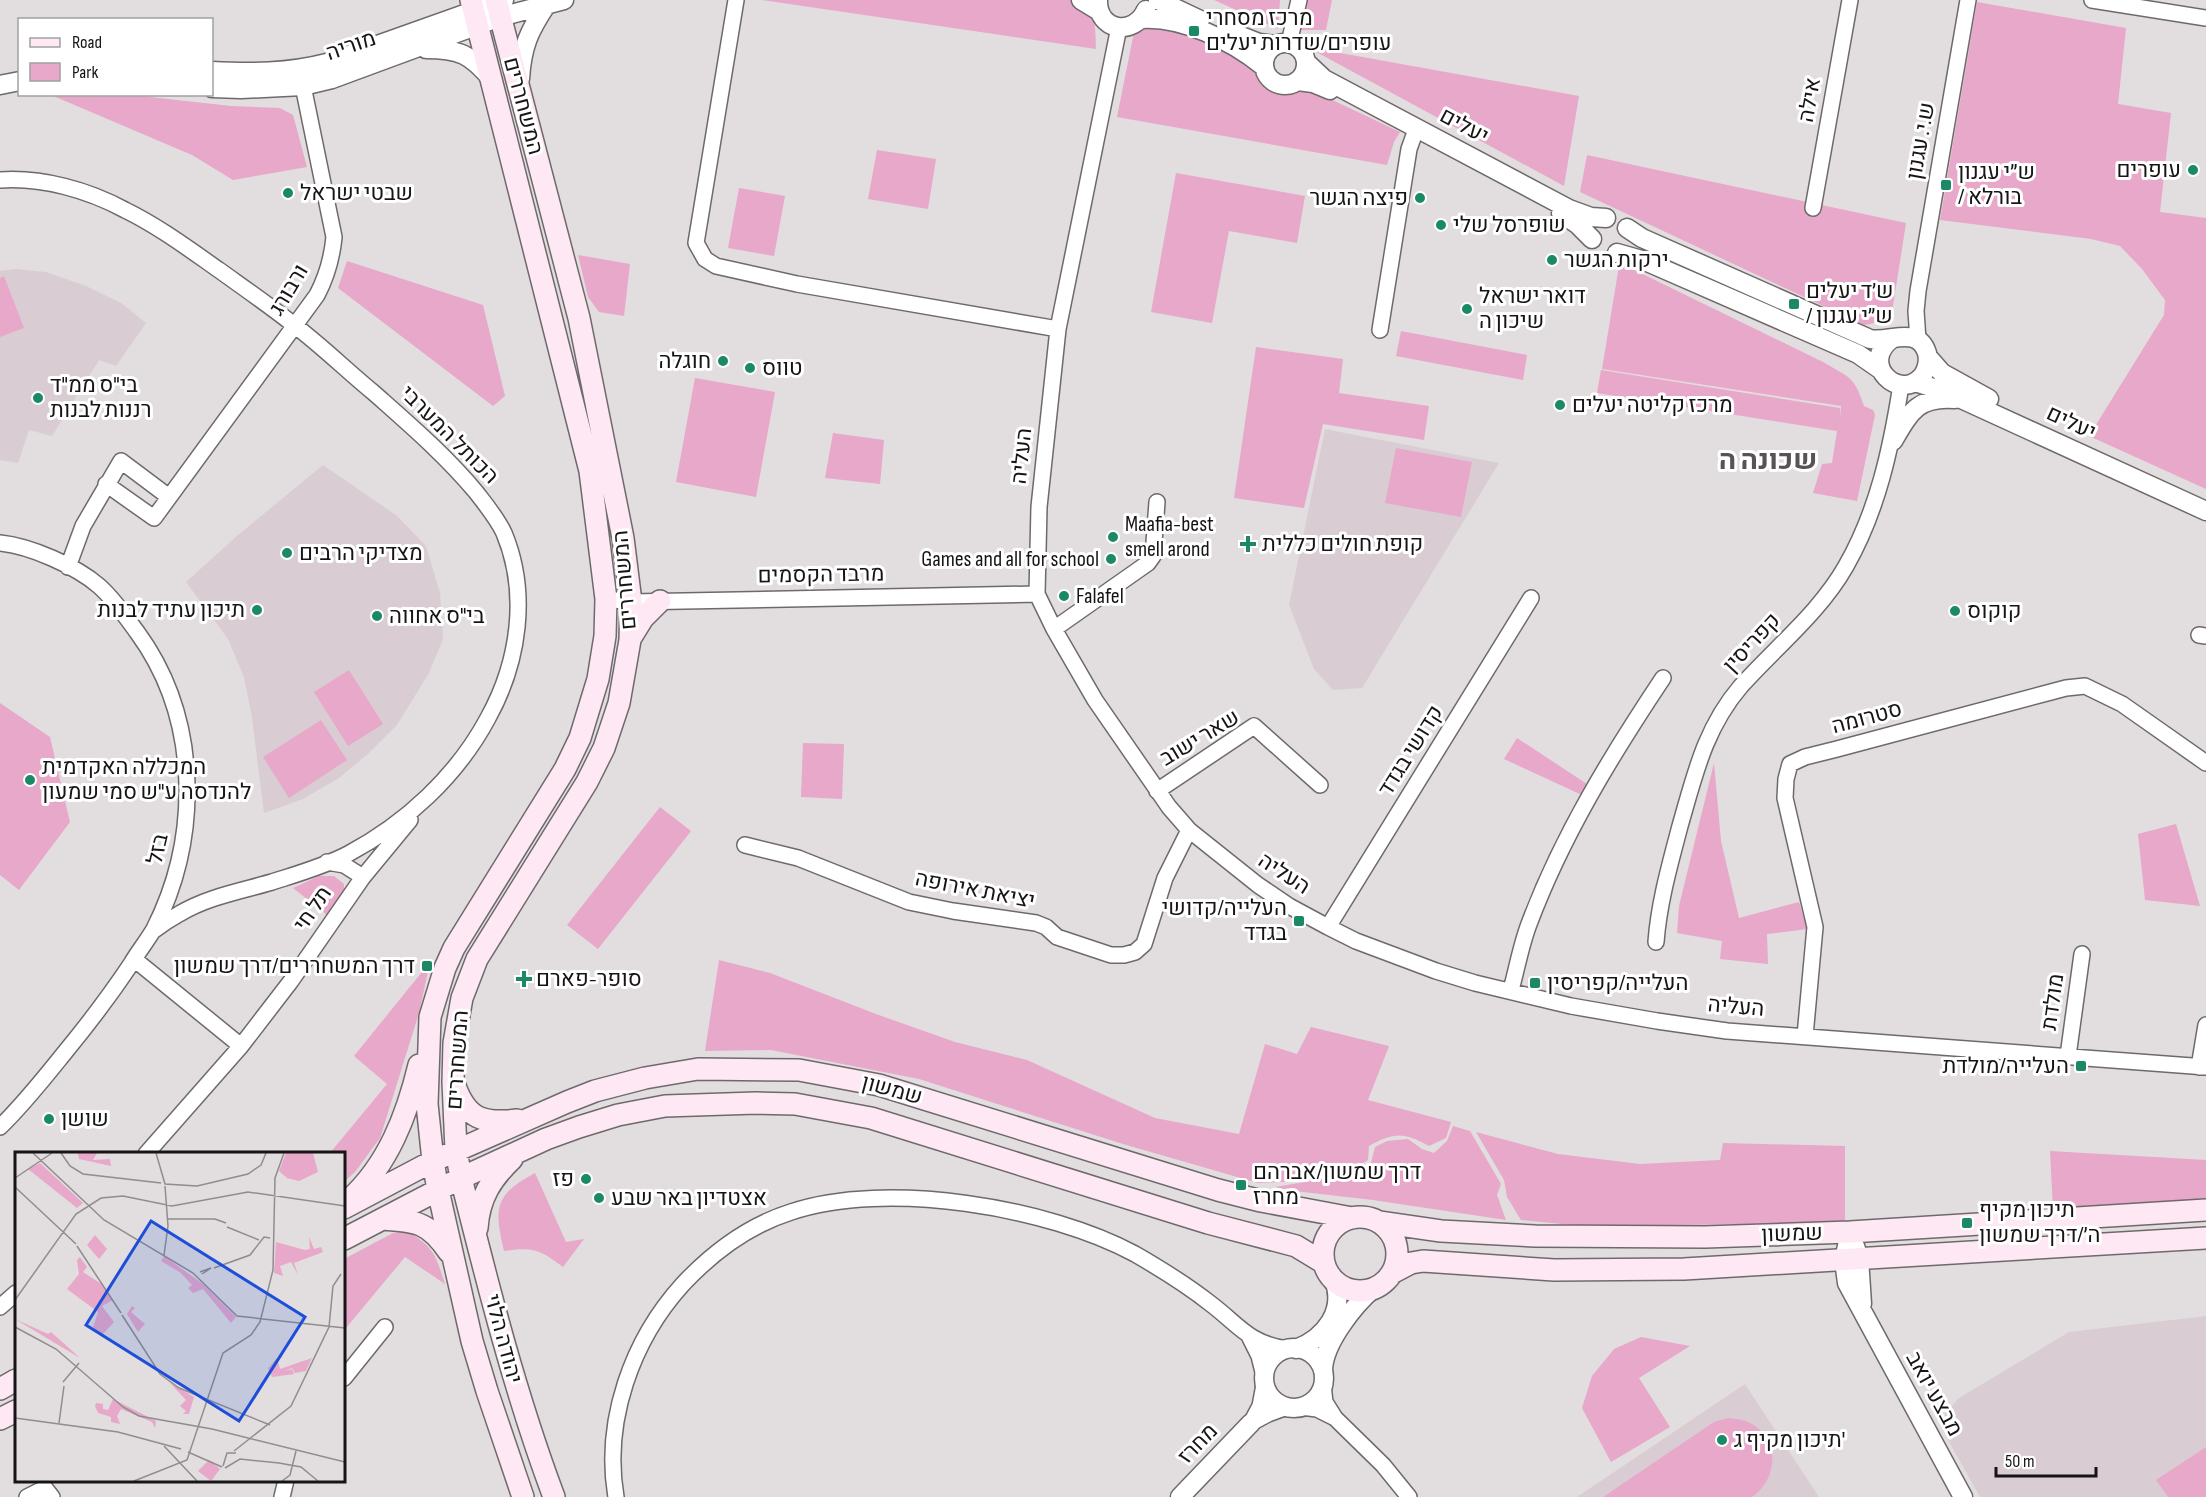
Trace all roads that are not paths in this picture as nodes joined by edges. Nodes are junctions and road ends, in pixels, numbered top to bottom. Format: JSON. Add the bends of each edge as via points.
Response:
{"nodes":[{"id":1,"x":736,"y":0,"type":"edge"},
{"id":2,"x":1081,"y":0,"type":"edge"},
{"id":3,"x":1147,"y":0,"type":"edge"},
{"id":4,"x":1158,"y":0,"type":"edge"},
{"id":5,"x":1299,"y":0,"type":"edge"},
{"id":6,"x":1850,"y":0,"type":"edge"},
{"id":7,"x":1968,"y":0,"type":"edge"},
{"id":8,"x":2092,"y":0,"type":"edge"},
{"id":9,"x":556,"y":2,"type":"edge"},
{"id":10,"x":499,"y":5,"type":"edge"},
{"id":11,"x":1099,"y":6,"type":"edge"},
{"id":12,"x":474,"y":12,"type":"edge"},
{"id":13,"x":2206,"y":18,"type":"edge"},
{"id":14,"x":1141,"y":19,"type":"junction"},
{"id":15,"x":1119,"y":27,"type":"junction"},
{"id":16,"x":1282,"y":44,"type":"junction"},
{"id":17,"x":415,"y":49,"type":"junction"},
{"id":18,"x":1306,"y":62,"type":"junction"},
{"id":19,"x":1263,"y":66,"type":"junction"},
{"id":20,"x":213,"y":71,"type":"edge"},
{"id":21,"x":301,"y":78,"type":"junction"},
{"id":22,"x":18,"y":81,"type":"edge"},
{"id":23,"x":493,"y":81,"type":"junction"},
{"id":24,"x":1298,"y":81,"type":"junction"},
{"id":25,"x":0,"y":85,"type":"edge"},
{"id":26,"x":213,"y":88,"type":"edge"},
{"id":27,"x":519,"y":91,"type":"junction"},
{"id":28,"x":1414,"y":135,"type":"junction"},
{"id":29,"x":0,"y":180,"type":"edge"},
{"id":30,"x":1813,"y":208,"type":"dead end"},
{"id":31,"x":1606,"y":218,"type":"junction"},
{"id":32,"x":1627,"y":228,"type":"junction"},
{"id":33,"x":1592,"y":239,"type":"junction"},
{"id":34,"x":1617,"y":254,"type":"junction"},
{"id":35,"x":295,"y":326,"type":"junction"},
{"id":36,"x":1058,"y":329,"type":"junction"},
{"id":37,"x":1380,"y":330,"type":"dead end"},
{"id":38,"x":1904,"y":338,"type":"junction"},
{"id":39,"x":1928,"y":357,"type":"junction"},
{"id":40,"x":1881,"y":370,"type":"junction"},
{"id":41,"x":1908,"y":383,"type":"junction"},
{"id":42,"x":1962,"y":399,"type":"junction"},
{"id":43,"x":1893,"y":441,"type":"junction"},
{"id":44,"x":106,"y":484,"type":"junction"},
{"id":45,"x":169,"y":497,"type":"junction"},
{"id":46,"x":2206,"y":499,"type":"edge"},
{"id":47,"x":1157,"y":502,"type":"dead end"},
{"id":48,"x":2206,"y":511,"type":"edge"},
{"id":49,"x":0,"y":543,"type":"edge"},
{"id":50,"x":68,"y":567,"type":"junction"},
{"id":51,"x":1037,"y":594,"type":"junction"},
{"id":52,"x":1531,"y":598,"type":"dead end"},
{"id":53,"x":606,"y":599,"type":"junction"},
{"id":54,"x":660,"y":600,"type":"junction"},
{"id":55,"x":631,"y":602,"type":"junction"},
{"id":56,"x":1054,"y":629,"type":"junction"},
{"id":57,"x":630,"y":640,"type":"junction"},
{"id":58,"x":1663,"y":678,"type":"dead end"},
{"id":59,"x":2206,"y":763,"type":"edge"},
{"id":60,"x":1320,"y":785,"type":"dead end"},
{"id":61,"x":1157,"y":791,"type":"junction"},
{"id":62,"x":426,"y":801,"type":"junction"},
{"id":63,"x":1189,"y":830,"type":"junction"},
{"id":64,"x":745,"y":845,"type":"dead end"},
{"id":65,"x":327,"y":862,"type":"junction"},
{"id":66,"x":363,"y":877,"type":"junction"},
{"id":67,"x":1328,"y":927,"type":"junction"},
{"id":68,"x":153,"y":931,"type":"junction"},
{"id":69,"x":1656,"y":942,"type":"dead end"},
{"id":70,"x":2082,"y":954,"type":"dead end"},
{"id":71,"x":134,"y":959,"type":"junction"},
{"id":72,"x":1511,"y":990,"type":"junction"},
{"id":73,"x":430,"y":1017,"type":"junction"},
{"id":74,"x":2206,"y":1025,"type":"edge"},
{"id":75,"x":1805,"y":1036,"type":"junction"},
{"id":76,"x":241,"y":1046,"type":"junction"},
{"id":77,"x":2068,"y":1056,"type":"junction"},
{"id":78,"x":2203,"y":1067,"type":"edge"},
{"id":79,"x":453,"y":1082,"type":"junction"},
{"id":80,"x":526,"y":1119,"type":"junction"},
{"id":81,"x":0,"y":1127,"type":"edge"},
{"id":82,"x":530,"y":1147,"type":"junction"},
{"id":83,"x":456,"y":1150,"type":"junction"},
{"id":84,"x":148,"y":1152,"type":"edge"},
{"id":85,"x":433,"y":1161,"type":"junction"},
{"id":86,"x":461,"y":1178,"type":"junction"},
{"id":87,"x":438,"y":1190,"type":"junction"},
{"id":88,"x":345,"y":1205,"type":"edge"},
{"id":89,"x":345,"y":1205,"type":"edge"},
{"id":90,"x":2206,"y":1210,"type":"edge"},
{"id":91,"x":1352,"y":1218,"type":"junction"},
{"id":92,"x":381,"y":1219,"type":"junction"},
{"id":93,"x":1379,"y":1222,"type":"junction"},
{"id":94,"x":1850,"y":1232,"type":"junction"},
{"id":95,"x":476,"y":1237,"type":"junction"},
{"id":96,"x":345,"y":1238,"type":"edge"},
{"id":97,"x":2206,"y":1238,"type":"edge"},
{"id":98,"x":453,"y":1257,"type":"junction"},
{"id":99,"x":1851,"y":1259,"type":"junction"},
{"id":100,"x":1328,"y":1271,"type":"junction"},
{"id":101,"x":1392,"y":1273,"type":"junction"},
{"id":102,"x":1374,"y":1288,"type":"junction"},
{"id":103,"x":15,"y":1294,"type":"edge"},
{"id":104,"x":0,"y":1307,"type":"edge"},
{"id":105,"x":385,"y":1327,"type":"dead end"},
{"id":106,"x":1250,"y":1338,"type":"junction"},
{"id":107,"x":1291,"y":1349,"type":"junction"},
{"id":108,"x":345,"y":1377,"type":"edge"},
{"id":109,"x":1323,"y":1378,"type":"junction"},
{"id":110,"x":15,"y":1381,"type":"edge"},
{"id":111,"x":1264,"y":1381,"type":"junction"},
{"id":112,"x":0,"y":1389,"type":"edge"},
{"id":113,"x":1294,"y":1407,"type":"junction"},
{"id":114,"x":15,"y":1412,"type":"edge"},
{"id":115,"x":0,"y":1419,"type":"edge"},
{"id":116,"x":1335,"y":1419,"type":"junction"},
{"id":117,"x":1251,"y":1423,"type":"junction"},
{"id":118,"x":286,"y":1482,"type":"edge"},
{"id":119,"x":27,"y":1497,"type":"edge"},
{"id":120,"x":52,"y":1497,"type":"edge"},
{"id":121,"x":282,"y":1497,"type":"edge"},
{"id":122,"x":523,"y":1497,"type":"edge"},
{"id":123,"x":554,"y":1497,"type":"edge"},
{"id":124,"x":616,"y":1497,"type":"edge"},
{"id":125,"x":1180,"y":1497,"type":"edge"},
{"id":126,"x":1409,"y":1497,"type":"edge"},
{"id":127,"x":1963,"y":1497,"type":"edge"}],
"edges":[{"from":1,"to":36,"type":"street","via":[[696,243],[705,259],[716,266],[797,284]]},
{"from":2,"to":11,"type":"street"},
{"from":3,"to":14,"type":"street"},
{"from":4,"to":16,"type":"street","via":[[1245,39]]},
{"from":5,"to":16,"type":"street"},
{"from":6,"to":30,"type":"street","name":"אילה"},
{"from":7,"to":38,"type":"street","name":"ש.י. עגנון","via":[[1916,311]]},
{"from":8,"to":13,"type":"street"},
{"from":9,"to":10,"type":"street"},
{"from":9,"to":27,"type":"street","via":[[525,40]]},
{"from":10,"to":12,"type":"street","name":"מוריה"},
{"from":10,"to":27,"type":"main road","name":"המשחררים"},
{"from":11,"to":15,"type":"street","via":[[1107,22]]},
{"from":12,"to":17,"type":"street","name":"מוריה"},
{"from":12,"to":21,"type":"street","name":"מוריה","via":[[327,63]]},
{"from":12,"to":23,"type":"main road","name":"המשחררים"},
{"from":14,"to":15,"type":"street","via":[[1131,26]]},
{"from":14,"to":19,"type":"street","via":[[1187,25],[1240,49]]},
{"from":15,"to":36,"type":"street","name":"העליה"},
{"from":16,"to":18,"type":"street","via":[[1301,50]]},
{"from":16,"to":19,"type":"street","via":[[1265,55]]},
{"from":17,"to":21,"type":"street","name":"מוריה","via":[[332,79]]},
{"from":17,"to":23,"type":"street","via":[[460,53],[477,62]]},
{"from":18,"to":24,"type":"street"},
{"from":18,"to":31,"type":"street","name":"יעלים","via":[[1324,79],[1569,209]]},
{"from":19,"to":24,"type":"street","via":[[1274,83],[1288,85]]},
{"from":20,"to":21,"type":"street","name":"מוריה"},
{"from":21,"to":26,"type":"street","name":"מוריה","via":[[242,89]]},
{"from":21,"to":35,"type":"street","name":"ורבורג","via":[[333,237],[325,279]]},
{"from":22,"to":25,"type":"street"},
{"from":23,"to":53,"type":"main road","name":"המשחררים","via":[[590,471]]},
{"from":24,"to":28,"type":"street","name":"יעלים","via":[[1321,86]]},
{"from":27,"to":55,"type":"main road","name":"המשחררים","via":[[579,318],[623,538]]},
{"from":28,"to":33,"type":"street","name":"יעלים","via":[[1564,215]]},
{"from":28,"to":37,"type":"street","name":"יעלים"},
{"from":29,"to":35,"type":"street","name":"הכותל המערבי","via":[[54,184],[125,209]]},
{"from":31,"to":32,"type":"street","via":[[1616,218]]},
{"from":31,"to":33,"type":"street","via":[[1595,226]]},
{"from":32,"to":34,"type":"street","via":[[1629,241]]},
{"from":32,"to":38,"type":"street","via":[[1870,339]]},
{"from":33,"to":34,"type":"street","via":[[1603,253]]},
{"from":34,"to":40,"type":"street","via":[[1645,261],[1858,354]]},
{"from":35,"to":45,"type":"street","name":"ורבורג"},
{"from":35,"to":62,"type":"street","name":"הכותל המערבי","via":[[458,470],[503,531],[517,571],[516,641],[506,678],[489,718]]},
{"from":36,"to":51,"type":"street","name":"העליה","via":[[1039,507]]},
{"from":38,"to":39,"type":"street","via":[[1926,350]]},
{"from":38,"to":40,"type":"street","via":[[1882,348]]},
{"from":39,"to":41,"type":"street","via":[[1925,371]]},
{"from":39,"to":46,"type":"street","name":"יעלים","via":[[1942,373],[1972,391]]},
{"from":40,"to":41,"type":"street","via":[[1889,380]]},
{"from":41,"to":42,"type":"street","name":"יעלים"},
{"from":41,"to":43,"type":"street","name":"קפריסין"},
{"from":42,"to":43,"type":"street","via":[[1937,398],[1923,403]]},
{"from":42,"to":48,"type":"street","name":"יעלים"},
{"from":43,"to":69,"type":"street","name":"קפריסין","via":[[1880,489],[1846,567],[1827,594],[1740,687],[1701,751],[1666,876]]},
{"from":44,"to":45,"type":"street","name":"ורבורג","via":[[154,518]]},
{"from":44,"to":45,"type":"street","via":[[121,461]]},
{"from":44,"to":50,"type":"street","via":[[83,526]]},
{"from":47,"to":56,"type":"street","via":[[1154,556]]},
{"from":49,"to":50,"type":"street","name":"בזל","via":[[46,556]]},
{"from":50,"to":68,"type":"street","name":"בזל","via":[[99,586],[147,645],[177,718],[188,777],[187,815],[177,868]]},
{"from":51,"to":54,"type":"street","name":"מרבד הקסמים"},
{"from":51,"to":56,"type":"street","name":"העליה"},
{"from":52,"to":67,"type":"street","name":"קדושי בגדד"},
{"from":53,"to":55,"type":"street","name":"מרבד הקסמים"},
{"from":53,"to":73,"type":"main road","name":"המשחררים","via":[[598,679],[580,738],[565,769],[454,948]]},
{"from":54,"to":55,"type":"street","name":"מרבד הקסמים"},
{"from":54,"to":57,"type":"main road"},
{"from":55,"to":57,"type":"main road","name":"המשחררים"},
{"from":56,"to":61,"type":"street","name":"העליה","via":[[1095,700]]},
{"from":57,"to":79,"type":"main road","name":"המשחררים","via":[[618,703],[604,748],[477,960],[462,998],[454,1043]]},
{"from":58,"to":72,"type":"street","via":[[1620,742],[1557,856],[1529,926]]},
{"from":59,"to":75,"type":"street","name":"סטרומה","via":[[2122,704],[2085,686],[1790,764],[1785,798],[1815,927]]},
{"from":60,"to":61,"type":"street","name":"שאר ישוב","via":[[1254,726]]},
{"from":61,"to":63,"type":"street","name":"העליה"},
{"from":62,"to":65,"type":"street","name":"הכותל המערבי","via":[[378,836]]},
{"from":62,"to":66,"type":"street","name":"תל חי"},
{"from":63,"to":64,"type":"street","name":"יציאת אירופה","via":[[1165,878],[1144,944],[1124,956],[1057,937],[1036,923],[909,902],[798,858]]},
{"from":63,"to":67,"type":"street","name":"העליה","via":[[1257,885]]},
{"from":65,"to":66,"type":"street","via":[[344,865]]},
{"from":65,"to":68,"type":"street","name":"הכותל המערבי","via":[[206,901],[180,912]]},
{"from":66,"to":76,"type":"street","name":"תל חי"},
{"from":67,"to":72,"type":"street","name":"העליה","via":[[1436,971]]},
{"from":68,"to":71,"type":"street","name":"בזל"},
{"from":70,"to":77,"type":"street","name":"מולדת"},
{"from":71,"to":76,"type":"street"},
{"from":71,"to":81,"type":"street","name":"בזל","via":[[84,1030]]},
{"from":72,"to":75,"type":"street","name":"העליה","via":[[1571,1006],[1657,1021]]},
{"from":73,"to":85,"type":"main road","name":"המשחררים","via":[[427,1104]]},
{"from":73,"to":88,"type":"main road","via":[[411,1098],[397,1132],[372,1174]]},
{"from":74,"to":78,"type":"street"},
{"from":75,"to":77,"type":"street","name":"העליה"},
{"from":76,"to":84,"type":"street","name":"תל חי"},
{"from":77,"to":78,"type":"street","name":"העליה"},
{"from":79,"to":80,"type":"main road","via":[[465,1108],[473,1115],[503,1122]]},
{"from":79,"to":83,"type":"main road","name":"המשחררים"},
{"from":80,"to":83,"type":"main road","name":"שמשון"},
{"from":80,"to":91,"type":"main road","name":"שמשון","via":[[595,1091],[645,1078],[698,1069],[799,1070],[879,1085],[1218,1190]]},
{"from":82,"to":86,"type":"main road","name":"שמשון"},
{"from":82,"to":95,"type":"main road","via":[[511,1160],[484,1194]]},
{"from":82,"to":100,"type":"main road","name":"שמשון","via":[[618,1115],[664,1106],[795,1104],[871,1118],[1208,1223],[1296,1246]]},
{"from":83,"to":85,"type":"main road","name":"שמשון"},
{"from":83,"to":86,"type":"main road","name":"המשחררים"},
{"from":85,"to":87,"type":"main road","name":"המשחררים"},
{"from":85,"to":89,"type":"main road"},
{"from":86,"to":87,"type":"main road"},
{"from":86,"to":95,"type":"main road","name":"יהודה הלוי"},
{"from":87,"to":92,"type":"main road"},
{"from":87,"to":98,"type":"main road","name":"יהודה הלוי"},
{"from":90,"to":94,"type":"main road","name":"שמשון"},
{"from":91,"to":93,"type":"main road"},
{"from":91,"to":100,"type":"main road","via":[[1341,1223],[1324,1246]]},
{"from":92,"to":96,"type":"main road"},
{"from":92,"to":98,"type":"main road","via":[[423,1225],[438,1235]]},
{"from":93,"to":94,"type":"main road","name":"שמשון","via":[[1441,1231],[1603,1238]]},
{"from":93,"to":101,"type":"main road","via":[[1396,1245]]},
{"from":94,"to":99,"type":"street","name":"מבצע יואב"},
{"from":95,"to":123,"type":"main road","name":"יהודה הלוי","via":[[525,1417]]},
{"from":97,"to":99,"type":"main road","name":"שמשון"},
{"from":98,"to":122,"type":"main road","name":"יהודה הלוי","via":[[472,1341]]},
{"from":99,"to":101,"type":"main road","name":"שמשון","via":[[1616,1271],[1423,1261]]},
{"from":99,"to":127,"type":"street","name":"מבצע יואב","via":[[1846,1283]]},
{"from":100,"to":102,"type":"main road","via":[[1341,1286],[1363,1291]]},
{"from":100,"to":107,"type":"street","via":[[1337,1292],[1330,1324],[1314,1340]]},
{"from":101,"to":102,"type":"main road"},
{"from":102,"to":109,"type":"street","via":[[1352,1308],[1326,1352]]},
{"from":103,"to":104,"type":"street"},
{"from":105,"to":108,"type":"street"},
{"from":106,"to":107,"type":"street"},
{"from":106,"to":111,"type":"street","via":[[1260,1359]]},
{"from":106,"to":124,"type":"street","via":[[1173,1276],[1133,1253],[1054,1221],[995,1208],[935,1201],[856,1199],[823,1203],[790,1212],[727,1245],[671,1297],[631,1366],[619,1407],[612,1451]]},
{"from":107,"to":109,"type":"street","via":[[1312,1355]]},
{"from":107,"to":111,"type":"street","via":[[1271,1359]]},
{"from":109,"to":113,"type":"street","via":[[1313,1401]]},
{"from":109,"to":116,"type":"street","via":[[1325,1402]]},
{"from":110,"to":112,"type":"main road"},
{"from":111,"to":113,"type":"street","via":[[1275,1401]]},
{"from":111,"to":117,"type":"street","name":"מחרז","via":[[1260,1406]]},
{"from":113,"to":116,"type":"street","via":[[1317,1409]]},
{"from":113,"to":117,"type":"street","name":"מחרז"},
{"from":114,"to":115,"type":"main road"},
{"from":116,"to":126,"type":"street","via":[[1383,1464]]},
{"from":117,"to":125,"type":"street","name":"מחרז"},
{"from":118,"to":121,"type":"street"},
{"from":119,"to":120,"type":"street","via":[[45,1488]]}]}
